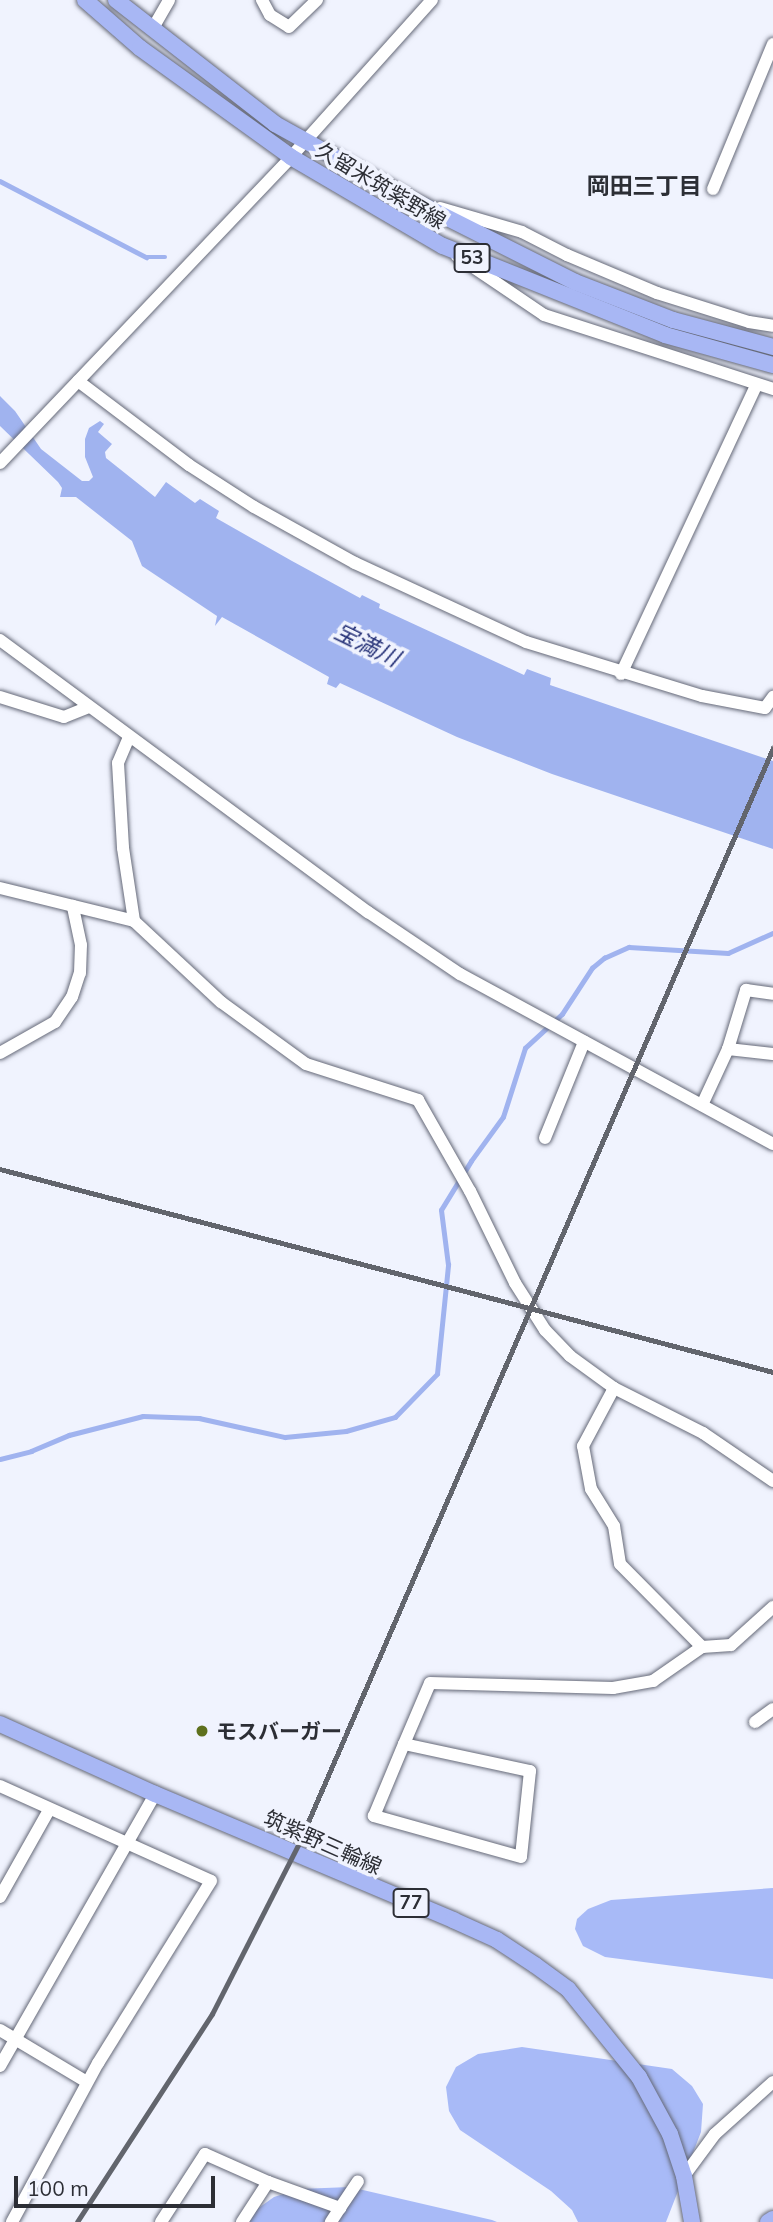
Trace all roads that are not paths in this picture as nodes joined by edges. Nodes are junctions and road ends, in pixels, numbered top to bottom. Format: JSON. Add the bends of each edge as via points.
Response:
{"nodes":[{"id":1,"x":85,"y":0,"type":"edge"},
{"id":2,"x":116,"y":0,"type":"edge"},
{"id":3,"x":169,"y":0,"type":"edge"},
{"id":4,"x":262,"y":0,"type":"edge"},
{"id":5,"x":317,"y":0,"type":"edge"},
{"id":6,"x":432,"y":0,"type":"edge"},
{"id":7,"x":153,"y":28,"type":"junction"},
{"id":8,"x":773,"y":44,"type":"edge"},
{"id":9,"x":305,"y":140,"type":"junction"},
{"id":10,"x":291,"y":157,"type":"junction"},
{"id":11,"x":713,"y":189,"type":"dead end"},
{"id":12,"x":416,"y":202,"type":"junction"},
{"id":13,"x":443,"y":246,"type":"junction"},
{"id":14,"x":773,"y":326,"type":"edge"},
{"id":15,"x":773,"y":347,"type":"edge"},
{"id":16,"x":773,"y":365,"type":"edge"},
{"id":17,"x":78,"y":381,"type":"junction"},
{"id":18,"x":756,"y":386,"type":"junction"},
{"id":19,"x":773,"y":389,"type":"edge"},
{"id":20,"x":0,"y":464,"type":"edge"},
{"id":21,"x":0,"y":640,"type":"edge"},
{"id":22,"x":621,"y":674,"type":"junction"},
{"id":23,"x":0,"y":697,"type":"edge"},
{"id":24,"x":773,"y":697,"type":"edge"},
{"id":25,"x":89,"y":707,"type":"junction"},
{"id":26,"x":129,"y":737,"type":"junction"},
{"id":27,"x":0,"y":888,"type":"edge"},
{"id":28,"x":73,"y":906,"type":"junction"},
{"id":29,"x":134,"y":921,"type":"junction"},
{"id":30,"x":773,"y":994,"type":"edge"},
{"id":31,"x":584,"y":1042,"type":"junction"},
{"id":32,"x":728,"y":1049,"type":"junction"},
{"id":33,"x":0,"y":1053,"type":"edge"},
{"id":34,"x":773,"y":1054,"type":"edge"},
{"id":35,"x":702,"y":1105,"type":"junction"},
{"id":36,"x":545,"y":1138,"type":"dead end"},
{"id":37,"x":773,"y":1144,"type":"edge"},
{"id":38,"x":614,"y":1388,"type":"junction"},
{"id":39,"x":773,"y":1481,"type":"edge"},
{"id":40,"x":773,"y":1607,"type":"edge"},
{"id":41,"x":702,"y":1647,"type":"junction"},
{"id":42,"x":773,"y":1709,"type":"edge"},
{"id":43,"x":755,"y":1722,"type":"dead end"},
{"id":44,"x":0,"y":1724,"type":"edge"},
{"id":45,"x":404,"y":1744,"type":"junction"},
{"id":46,"x":0,"y":1786,"type":"edge"},
{"id":47,"x":155,"y":1794,"type":"junction"},
{"id":48,"x":49,"y":1810,"type":"junction"},
{"id":49,"x":129,"y":1842,"type":"junction"},
{"id":50,"x":0,"y":1897,"type":"edge"},
{"id":51,"x":0,"y":2030,"type":"edge"},
{"id":52,"x":16,"y":2038,"type":"junction"},
{"id":53,"x":0,"y":2066,"type":"edge"},
{"id":54,"x":87,"y":2082,"type":"junction"},
{"id":55,"x":773,"y":2082,"type":"edge"},
{"id":56,"x":684,"y":2176,"type":"junction"},
{"id":57,"x":358,"y":2181,"type":"dead end"},
{"id":58,"x":268,"y":2182,"type":"junction"},
{"id":59,"x":340,"y":2208,"type":"junction"},
{"id":60,"x":773,"y":2219,"type":"edge"},
{"id":61,"x":12,"y":2222,"type":"edge"},
{"id":62,"x":161,"y":2222,"type":"edge"},
{"id":63,"x":242,"y":2222,"type":"edge"},
{"id":64,"x":331,"y":2222,"type":"edge"},
{"id":65,"x":692,"y":2222,"type":"edge"},
{"id":66,"x":768,"y":2222,"type":"edge"}],
"edges":[{"from":1,"to":10,"type":"main road","name":"久留米筑紫野線","number":"53","via":[[140,48]]},
{"from":2,"to":7,"type":"main road","name":"久留米筑紫野線","number":"53"},
{"from":3,"to":7,"type":"street"},
{"from":4,"to":5,"type":"street","via":[[270,15],[289,27]]},
{"from":6,"to":9,"type":"street"},
{"from":7,"to":9,"type":"main road","name":"久留米筑紫野線","number":"53","via":[[275,124]]},
{"from":8,"to":11,"type":"street"},
{"from":9,"to":10,"type":"street"},
{"from":9,"to":12,"type":"main road","name":"久留米筑紫野線","number":"53"},
{"from":10,"to":13,"type":"main road","name":"久留米筑紫野線","number":"53"},
{"from":10,"to":17,"type":"street"},
{"from":12,"to":14,"type":"street","via":[[522,232],[657,293]]},
{"from":12,"to":15,"type":"main road","name":"久留米筑紫野線","number":"53","via":[[575,282],[673,320]]},
{"from":13,"to":16,"type":"main road","name":"久留米筑紫野線","number":"53","via":[[665,335]]},
{"from":13,"to":18,"type":"street","via":[[544,315]]},
{"from":17,"to":20,"type":"street"},
{"from":17,"to":22,"type":"street","via":[[189,465],[355,563],[526,642]]},
{"from":18,"to":19,"type":"street"},
{"from":18,"to":22,"type":"street"},
{"from":21,"to":25,"type":"street"},
{"from":22,"to":24,"type":"street","via":[[765,708]]},
{"from":23,"to":25,"type":"street","via":[[64,716]]},
{"from":25,"to":26,"type":"street"},
{"from":26,"to":29,"type":"street","via":[[118,763],[123,848]]},
{"from":26,"to":31,"type":"street","via":[[460,974]]},
{"from":27,"to":28,"type":"street"},
{"from":28,"to":29,"type":"street"},
{"from":28,"to":33,"type":"street","via":[[81,945],[80,972],[72,997],[55,1022]]},
{"from":29,"to":38,"type":"street","via":[[221,1002],[306,1064],[418,1100],[545,1331]]},
{"from":30,"to":32,"type":"street","via":[[746,990]]},
{"from":31,"to":35,"type":"street"},
{"from":31,"to":36,"type":"street"},
{"from":32,"to":34,"type":"street"},
{"from":32,"to":35,"type":"street"},
{"from":35,"to":37,"type":"street"},
{"from":38,"to":39,"type":"street","via":[[703,1433]]},
{"from":38,"to":41,"type":"street","via":[[583,1446],[591,1489],[614,1527],[620,1564]]},
{"from":40,"to":41,"type":"street","via":[[731,1645]]},
{"from":41,"to":45,"type":"street","via":[[653,1681],[613,1688],[430,1683]]},
{"from":42,"to":43,"type":"street"},
{"from":44,"to":47,"type":"main road","name":"筑紫野三輪線","number":"77"},
{"from":45,"to":45,"type":"street","via":[[374,1816],[521,1857],[530,1770]]},
{"from":46,"to":48,"type":"street"},
{"from":47,"to":49,"type":"street"},
{"from":47,"to":56,"type":"main road","name":"筑紫野三輪線","number":"77","via":[[497,1940],[568,1989],[639,2077],[670,2134]]},
{"from":48,"to":49,"type":"street"},
{"from":48,"to":50,"type":"street"},
{"from":49,"to":52,"type":"street"},
{"from":49,"to":54,"type":"street","via":[[211,1881]]},
{"from":51,"to":52,"type":"street"},
{"from":52,"to":53,"type":"street"},
{"from":52,"to":54,"type":"street"},
{"from":54,"to":61,"type":"street"},
{"from":55,"to":56,"type":"street","via":[[715,2134]]},
{"from":56,"to":65,"type":"main road","name":"筑紫野三輪線","number":"77"},
{"from":57,"to":59,"type":"street"},
{"from":58,"to":59,"type":"street"},
{"from":58,"to":62,"type":"street","via":[[205,2154]]},
{"from":58,"to":63,"type":"street"},
{"from":59,"to":64,"type":"street"},
{"from":60,"to":66,"type":"main road"}]}
